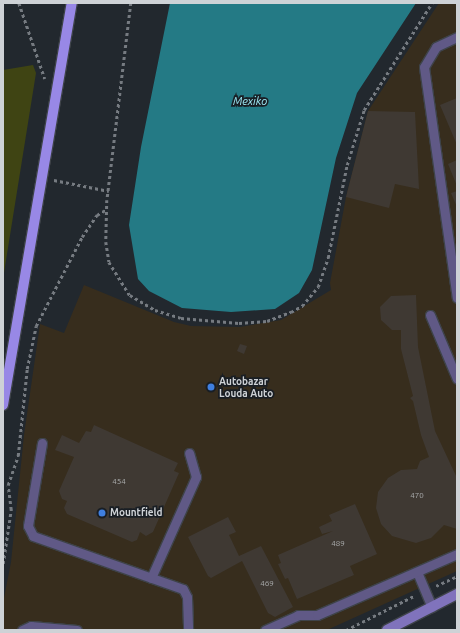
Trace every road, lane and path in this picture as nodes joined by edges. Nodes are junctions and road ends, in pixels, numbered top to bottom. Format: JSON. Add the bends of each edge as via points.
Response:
{"nodes":[{"id":1,"x":19,"y":3,"type":"edge"},
{"id":2,"x":72,"y":3,"type":"edge"},
{"id":3,"x":131,"y":3,"type":"edge"},
{"id":4,"x":432,"y":3,"type":"edge"},
{"id":5,"x":457,"y":37,"type":"edge"},
{"id":6,"x":46,"y":80,"type":"dead end"},
{"id":7,"x":41,"y":177,"type":"junction"},
{"id":8,"x":109,"y":191,"type":"junction"},
{"id":9,"x":107,"y":209,"type":"junction"},
{"id":10,"x":457,"y":298,"type":"edge"},
{"id":11,"x":430,"y":315,"type":"dead end"},
{"id":12,"x":457,"y":378,"type":"edge"},
{"id":13,"x":3,"y":405,"type":"edge"},
{"id":14,"x":42,"y":442,"type":"dead end"},
{"id":15,"x":189,"y":453,"type":"dead end"},
{"id":16,"x":457,"y":554,"type":"edge"},
{"id":17,"x":3,"y":564,"type":"edge"},
{"id":18,"x":417,"y":572,"type":"junction"},
{"id":19,"x":457,"y":576,"type":"edge"},
{"id":20,"x":151,"y":578,"type":"junction"},
{"id":21,"x":425,"y":591,"type":"junction"},
{"id":22,"x":457,"y":594,"type":"edge"},
{"id":23,"x":432,"y":607,"type":"junction"},
{"id":24,"x":22,"y":630,"type":"edge"},
{"id":25,"x":77,"y":630,"type":"edge"},
{"id":26,"x":188,"y":630,"type":"edge"},
{"id":27,"x":265,"y":630,"type":"edge"},
{"id":28,"x":346,"y":630,"type":"edge"},
{"id":29,"x":387,"y":630,"type":"edge"}],
"edges":[{"from":1,"to":6,"type":"path"},
{"from":2,"to":7,"type":"main road"},
{"from":3,"to":8,"type":"path"},
{"from":4,"to":9,"type":"path","via":[[364,110],[347,165],[328,258],[318,286],[302,306],[267,321],[239,323],[181,318],[155,310],[130,295],[114,272],[106,242]]},
{"from":5,"to":10,"type":"lane","via":[[436,47],[424,68]]},
{"from":7,"to":8,"type":"path"},
{"from":7,"to":13,"type":"main road"},
{"from":8,"to":9,"type":"path"},
{"from":9,"to":17,"type":"path","via":[[97,215],[82,237],[36,326],[27,369],[18,456],[8,485],[11,510]]},
{"from":11,"to":12,"type":"lane"},
{"from":14,"to":20,"type":"lane","via":[[28,526],[33,536]]},
{"from":15,"to":20,"type":"lane","via":[[196,477]]},
{"from":16,"to":18,"type":"lane"},
{"from":18,"to":21,"type":"lane"},
{"from":18,"to":27,"type":"lane","via":[[317,615],[298,615]]},
{"from":19,"to":21,"type":"path"},
{"from":20,"to":26,"type":"lane","via":[[183,589],[187,597]]},
{"from":21,"to":23,"type":"lane"},
{"from":21,"to":28,"type":"path"},
{"from":22,"to":23,"type":"street"},
{"from":23,"to":29,"type":"street"},
{"from":24,"to":25,"type":"lane","via":[[31,626]]}]}
